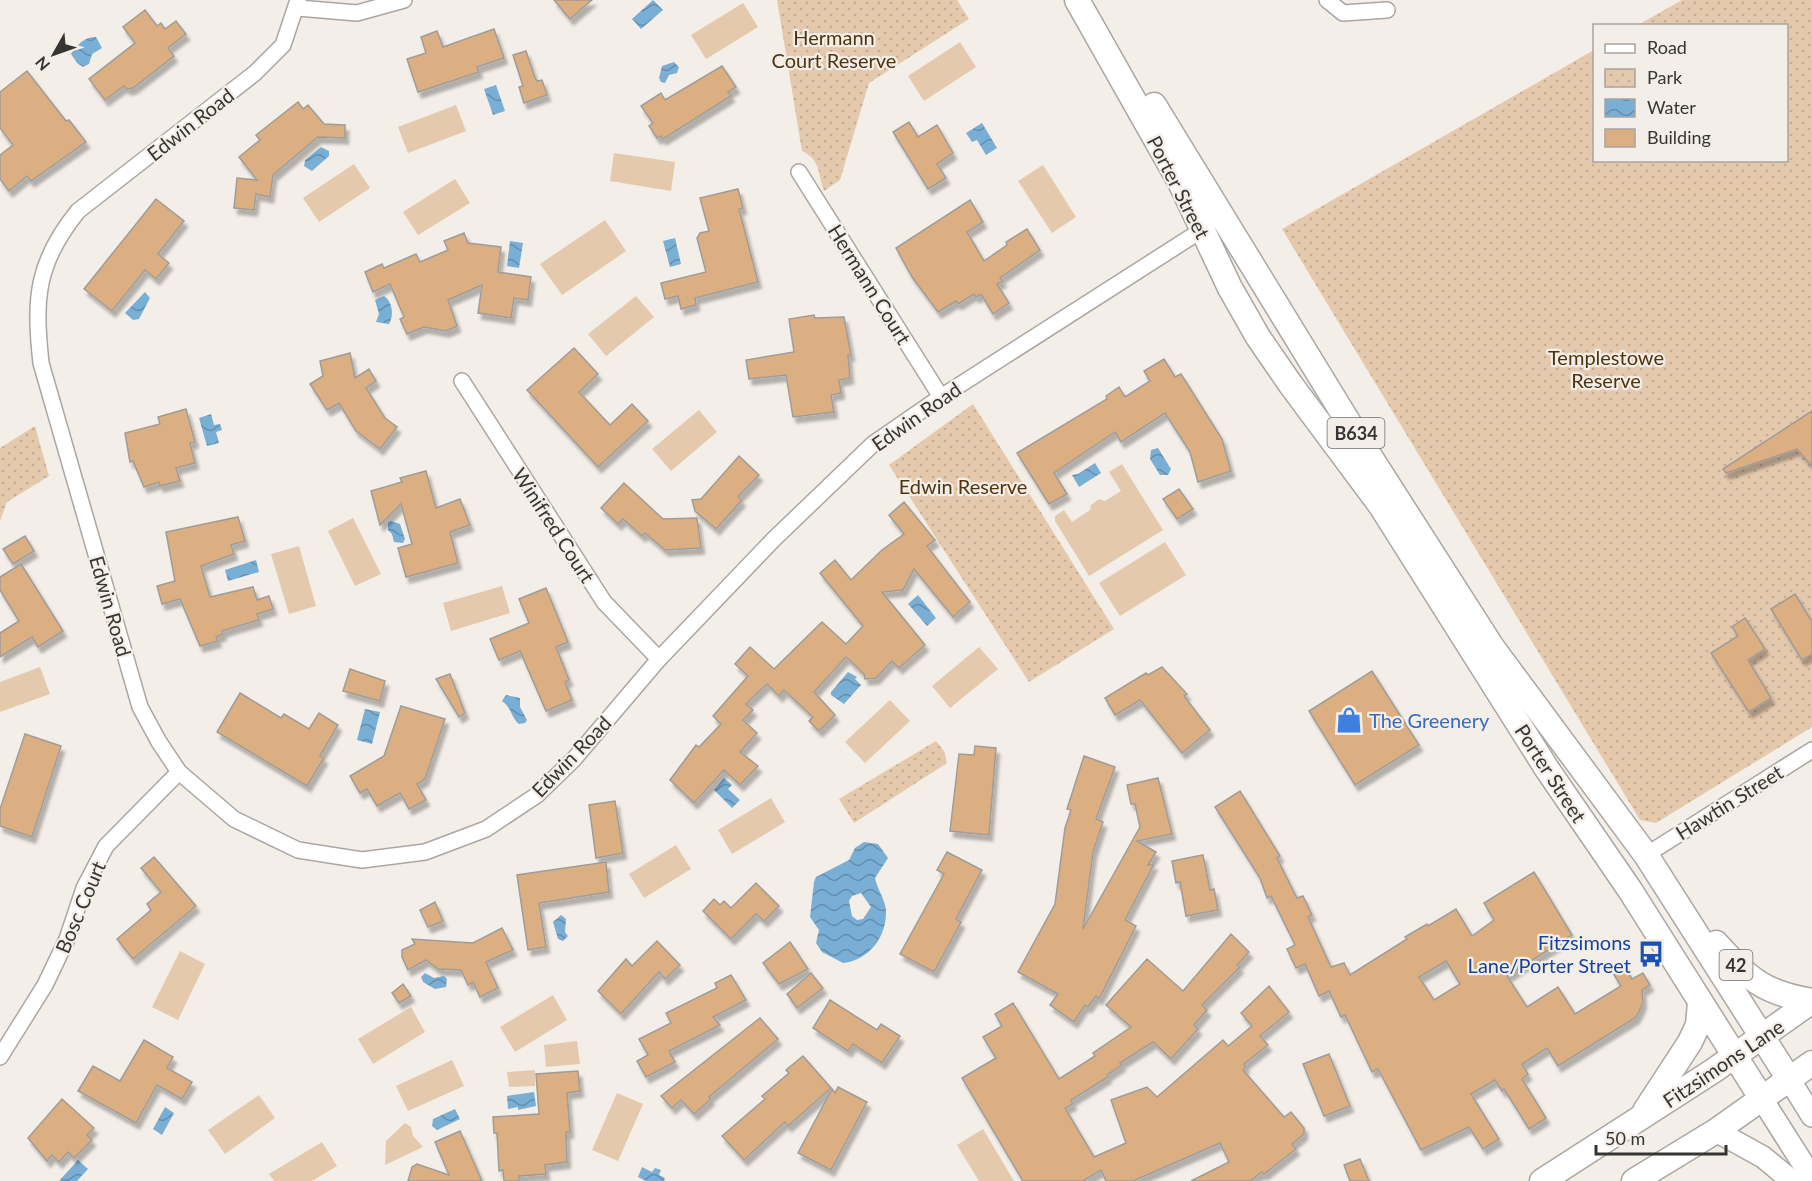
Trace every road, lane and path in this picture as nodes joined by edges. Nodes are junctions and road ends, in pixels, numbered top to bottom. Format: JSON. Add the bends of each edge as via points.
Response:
{"nodes":[{"id":1,"x":404,"y":0,"type":"edge"},
{"id":2,"x":1077,"y":0,"type":"edge"},
{"id":3,"x":1085,"y":0,"type":"edge"},
{"id":4,"x":1327,"y":0,"type":"edge"},
{"id":5,"x":298,"y":4,"type":"edge"},
{"id":6,"x":1387,"y":10,"type":"dead end"},
{"id":7,"x":799,"y":172,"type":"dead end"},
{"id":8,"x":1224,"y":216,"type":"junction"},
{"id":9,"x":1202,"y":230,"type":"junction"},
{"id":10,"x":1297,"y":337,"type":"junction"},
{"id":11,"x":1282,"y":372,"type":"junction"},
{"id":12,"x":462,"y":381,"type":"dead end"},
{"id":13,"x":941,"y":397,"type":"junction"},
{"id":14,"x":659,"y":659,"type":"junction"},
{"id":15,"x":1812,"y":750,"type":"edge"},
{"id":16,"x":179,"y":772,"type":"junction"},
{"id":17,"x":1646,"y":855,"type":"junction"},
{"id":18,"x":1677,"y":902,"type":"junction"},
{"id":19,"x":1812,"y":1001,"type":"edge"},
{"id":20,"x":1700,"y":1003,"type":"junction"},
{"id":21,"x":1762,"y":1038,"type":"junction"},
{"id":22,"x":1734,"y":1056,"type":"junction"},
{"id":23,"x":0,"y":1057,"type":"edge"},
{"id":24,"x":1812,"y":1063,"type":"edge"},
{"id":25,"x":1790,"y":1079,"type":"junction"},
{"id":26,"x":1762,"y":1099,"type":"junction"},
{"id":27,"x":1812,"y":1116,"type":"edge"},
{"id":28,"x":1640,"y":1118,"type":"junction"},
{"id":29,"x":1716,"y":1131,"type":"junction"},
{"id":30,"x":1812,"y":1178,"type":"edge"},
{"id":31,"x":1542,"y":1181,"type":"edge"},
{"id":32,"x":1634,"y":1181,"type":"edge"},
{"id":33,"x":1792,"y":1181,"type":"edge"}],
"edges":[{"from":1,"to":5,"type":"street","via":[[357,13]]},
{"from":2,"to":9,"type":"main road","name":"Porter Street","number":"B634","via":[[1180,182]]},
{"from":3,"to":8,"type":"main road","name":"Porter Street","number":"B634"},
{"from":4,"to":6,"type":"street","via":[[1343,13]]},
{"from":5,"to":16,"type":"street","name":"Edwin Road","via":[[283,45],[255,73],[78,211],[51,249],[37,292],[41,363],[140,707]]},
{"from":7,"to":13,"type":"street","name":"Hermann Court"},
{"from":8,"to":9,"type":"street","name":"Edwin Road"},
{"from":8,"to":10,"type":"main road","name":"Porter Street","number":"B634"},
{"from":9,"to":11,"type":"main road","name":"Porter Street","number":"B634","via":[[1230,288]]},
{"from":9,"to":13,"type":"street","name":"Edwin Road"},
{"from":10,"to":11,"type":"street","via":[[1281,348]]},
{"from":10,"to":17,"type":"main road","name":"Porter Street","number":"B634","via":[[1498,658]]},
{"from":11,"to":20,"type":"main road","name":"Porter Street","number":"B634","via":[[1371,492]]},
{"from":12,"to":14,"type":"street","name":"Winifred Court","via":[[604,602]]},
{"from":13,"to":14,"type":"street","name":"Edwin Road","via":[[873,444],[774,539]]},
{"from":14,"to":16,"type":"street","name":"Edwin Road","via":[[574,759],[537,795],[486,829],[425,852],[362,860],[298,850],[234,819]]},
{"from":15,"to":17,"type":"street","name":"Hawtin Street"},
{"from":16,"to":23,"type":"street","name":"Bosc Court","via":[[106,846],[84,888],[67,939],[45,985]]},
{"from":17,"to":18,"type":"main road","name":"Porter Street","number":"B634"},
{"from":18,"to":19,"type":"main road","number":"42","via":[[1742,972],[1767,990]]},
{"from":18,"to":21,"type":"main road","name":"Porter Street"},
{"from":19,"to":21,"type":"main road","name":"Fitzsimons Lane"},
{"from":20,"to":22,"type":"main road","name":"Porter Street"},
{"from":20,"to":28,"type":"main road","via":[[1698,1025],[1690,1042]]},
{"from":21,"to":22,"type":"main road","name":"Fitzsimons Lane"},
{"from":21,"to":25,"type":"main road","name":"Porter Street"},
{"from":22,"to":26,"type":"main road","name":"Porter Street"},
{"from":22,"to":28,"type":"main road","name":"Fitzsimons Lane"},
{"from":24,"to":25,"type":"main road"},
{"from":25,"to":26,"type":"main road"},
{"from":25,"to":27,"type":"main road","name":"Porter Street"},
{"from":26,"to":29,"type":"main road"},
{"from":26,"to":30,"type":"main road","name":"Porter Street"},
{"from":28,"to":31,"type":"main road","name":"Fitzsimons Lane"},
{"from":29,"to":32,"type":"main road"},
{"from":29,"to":33,"type":"main road","via":[[1763,1157]]}]}
